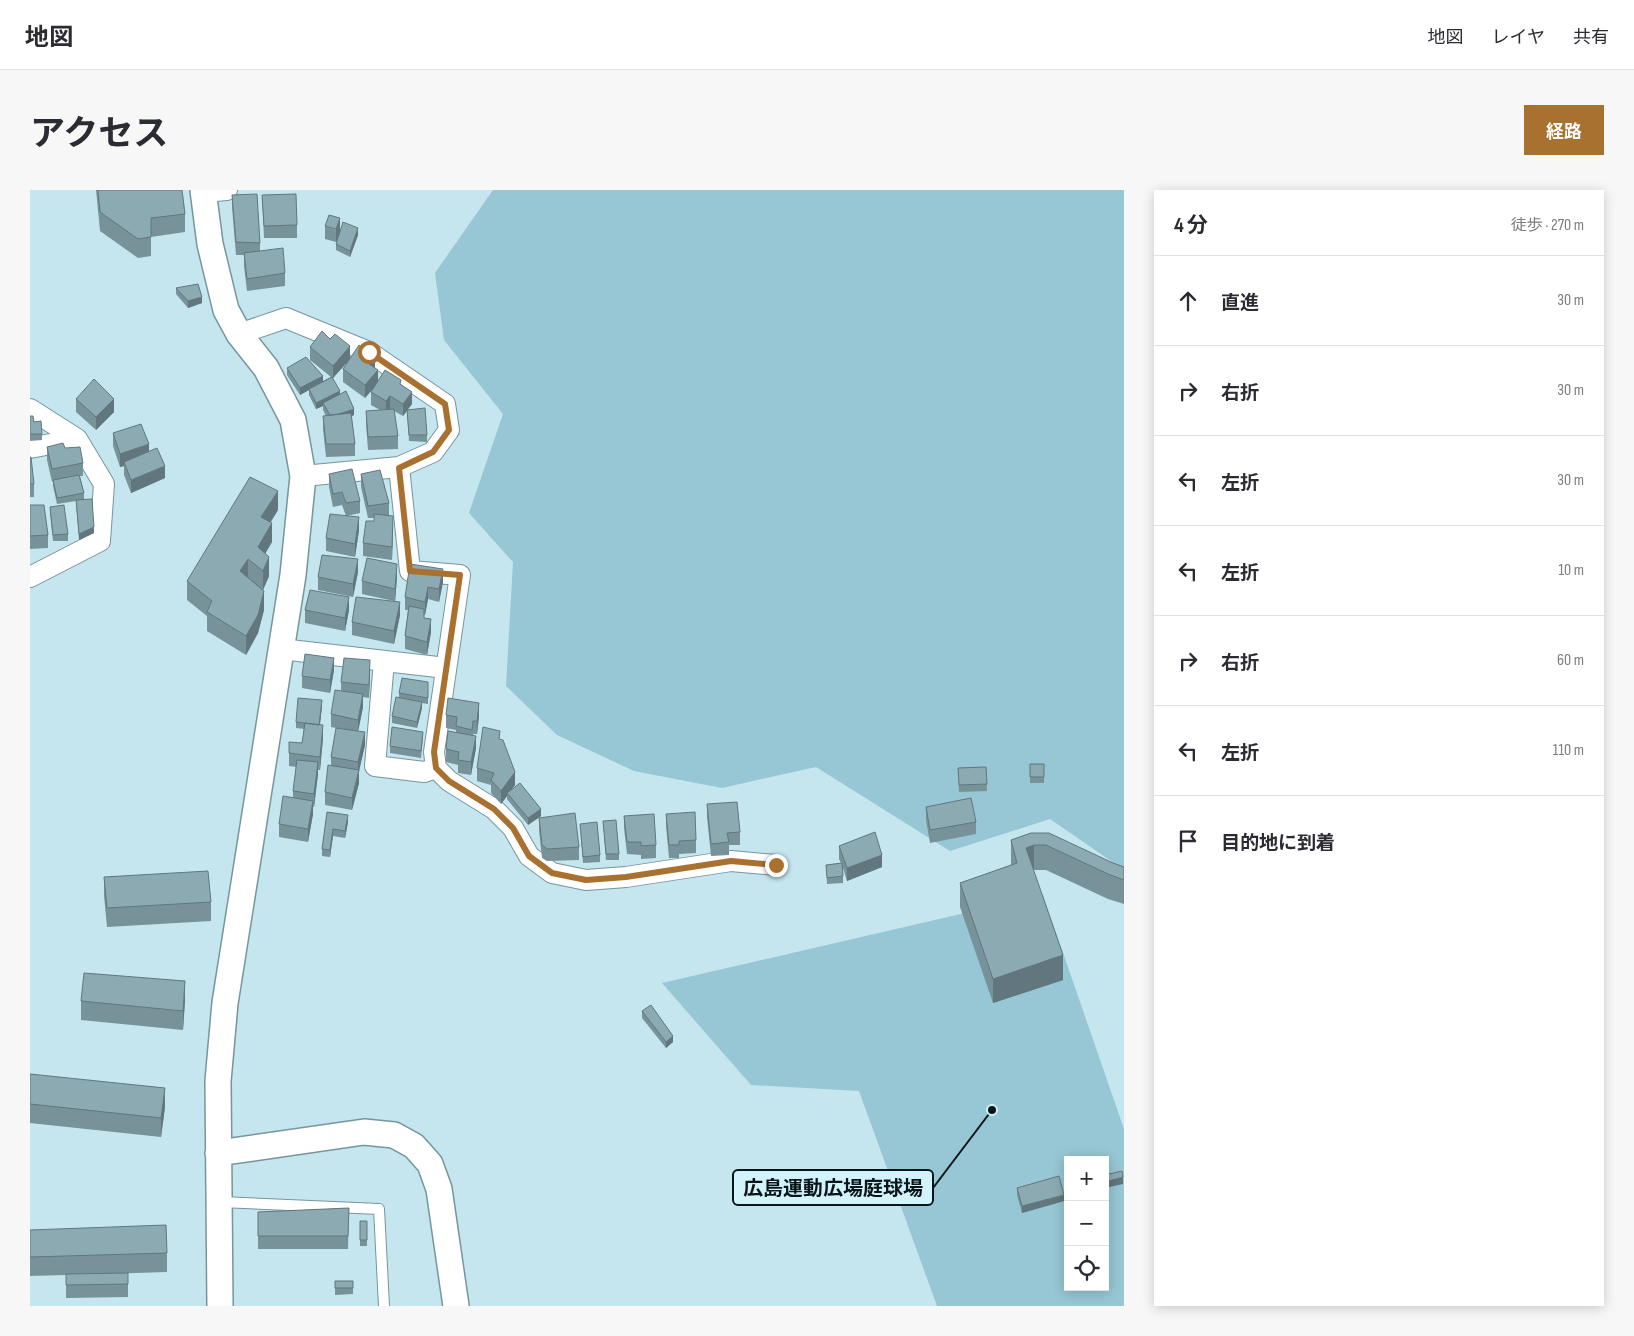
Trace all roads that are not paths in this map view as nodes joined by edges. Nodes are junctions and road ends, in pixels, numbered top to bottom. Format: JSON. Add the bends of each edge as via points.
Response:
{"nodes":[{"id":1,"x":211,"y":191,"type":"edge"},
{"id":2,"x":239,"y":334,"type":"junction"},
{"id":3,"x":30,"y":409,"type":"edge"},
{"id":4,"x":77,"y":439,"type":"junction"},
{"id":5,"x":30,"y":448,"type":"edge"},
{"id":6,"x":399,"y":468,"type":"junction"},
{"id":7,"x":303,"y":476,"type":"junction"},
{"id":8,"x":30,"y":577,"type":"edge"},
{"id":9,"x":281,"y":649,"type":"junction"},
{"id":10,"x":384,"y":660,"type":"junction"},
{"id":11,"x":446,"y":668,"type":"junction"},
{"id":12,"x":436,"y":768,"type":"junction"},
{"id":13,"x":776,"y":865,"type":"dead end"},
{"id":14,"x":218,"y":1153,"type":"junction"},
{"id":15,"x":218,"y":1202,"type":"junction"},
{"id":16,"x":220,"y":1306,"type":"edge"},
{"id":17,"x":384,"y":1306,"type":"edge"},
{"id":18,"x":456,"y":1306,"type":"edge"}],
"edges":[{"from":1,"to":2,"type":"street","via":[[210,244],[226,310]]},
{"from":2,"to":6,"type":"street","via":[[286,318],[369,352],[445,404],[449,430],[433,452]]},
{"from":2,"to":7,"type":"street","via":[[266,368],[293,420]]},
{"from":3,"to":4,"type":"street"},
{"from":4,"to":5,"type":"street"},
{"from":4,"to":8,"type":"street","via":[[104,484],[100,541]]},
{"from":6,"to":7,"type":"street"},
{"from":6,"to":11,"type":"street","via":[[410,571],[460,575]]},
{"from":7,"to":9,"type":"street","via":[[293,575]]},
{"from":9,"to":10,"type":"street"},
{"from":9,"to":14,"type":"street","via":[[225,1003],[218,1081]]},
{"from":10,"to":11,"type":"street"},
{"from":10,"to":12,"type":"street","via":[[375,766],[424,772]]},
{"from":11,"to":12,"type":"street","via":[[434,752]]},
{"from":12,"to":13,"type":"street","via":[[449,781],[494,809],[513,828],[529,856],[552,873],[586,880],[731,861]]},
{"from":14,"to":15,"type":"street"},
{"from":14,"to":18,"type":"street","via":[[364,1132],[394,1135],[414,1146],[430,1164],[439,1189]]},
{"from":15,"to":16,"type":"street"},
{"from":15,"to":17,"type":"lane","via":[[379,1209]]}]}
